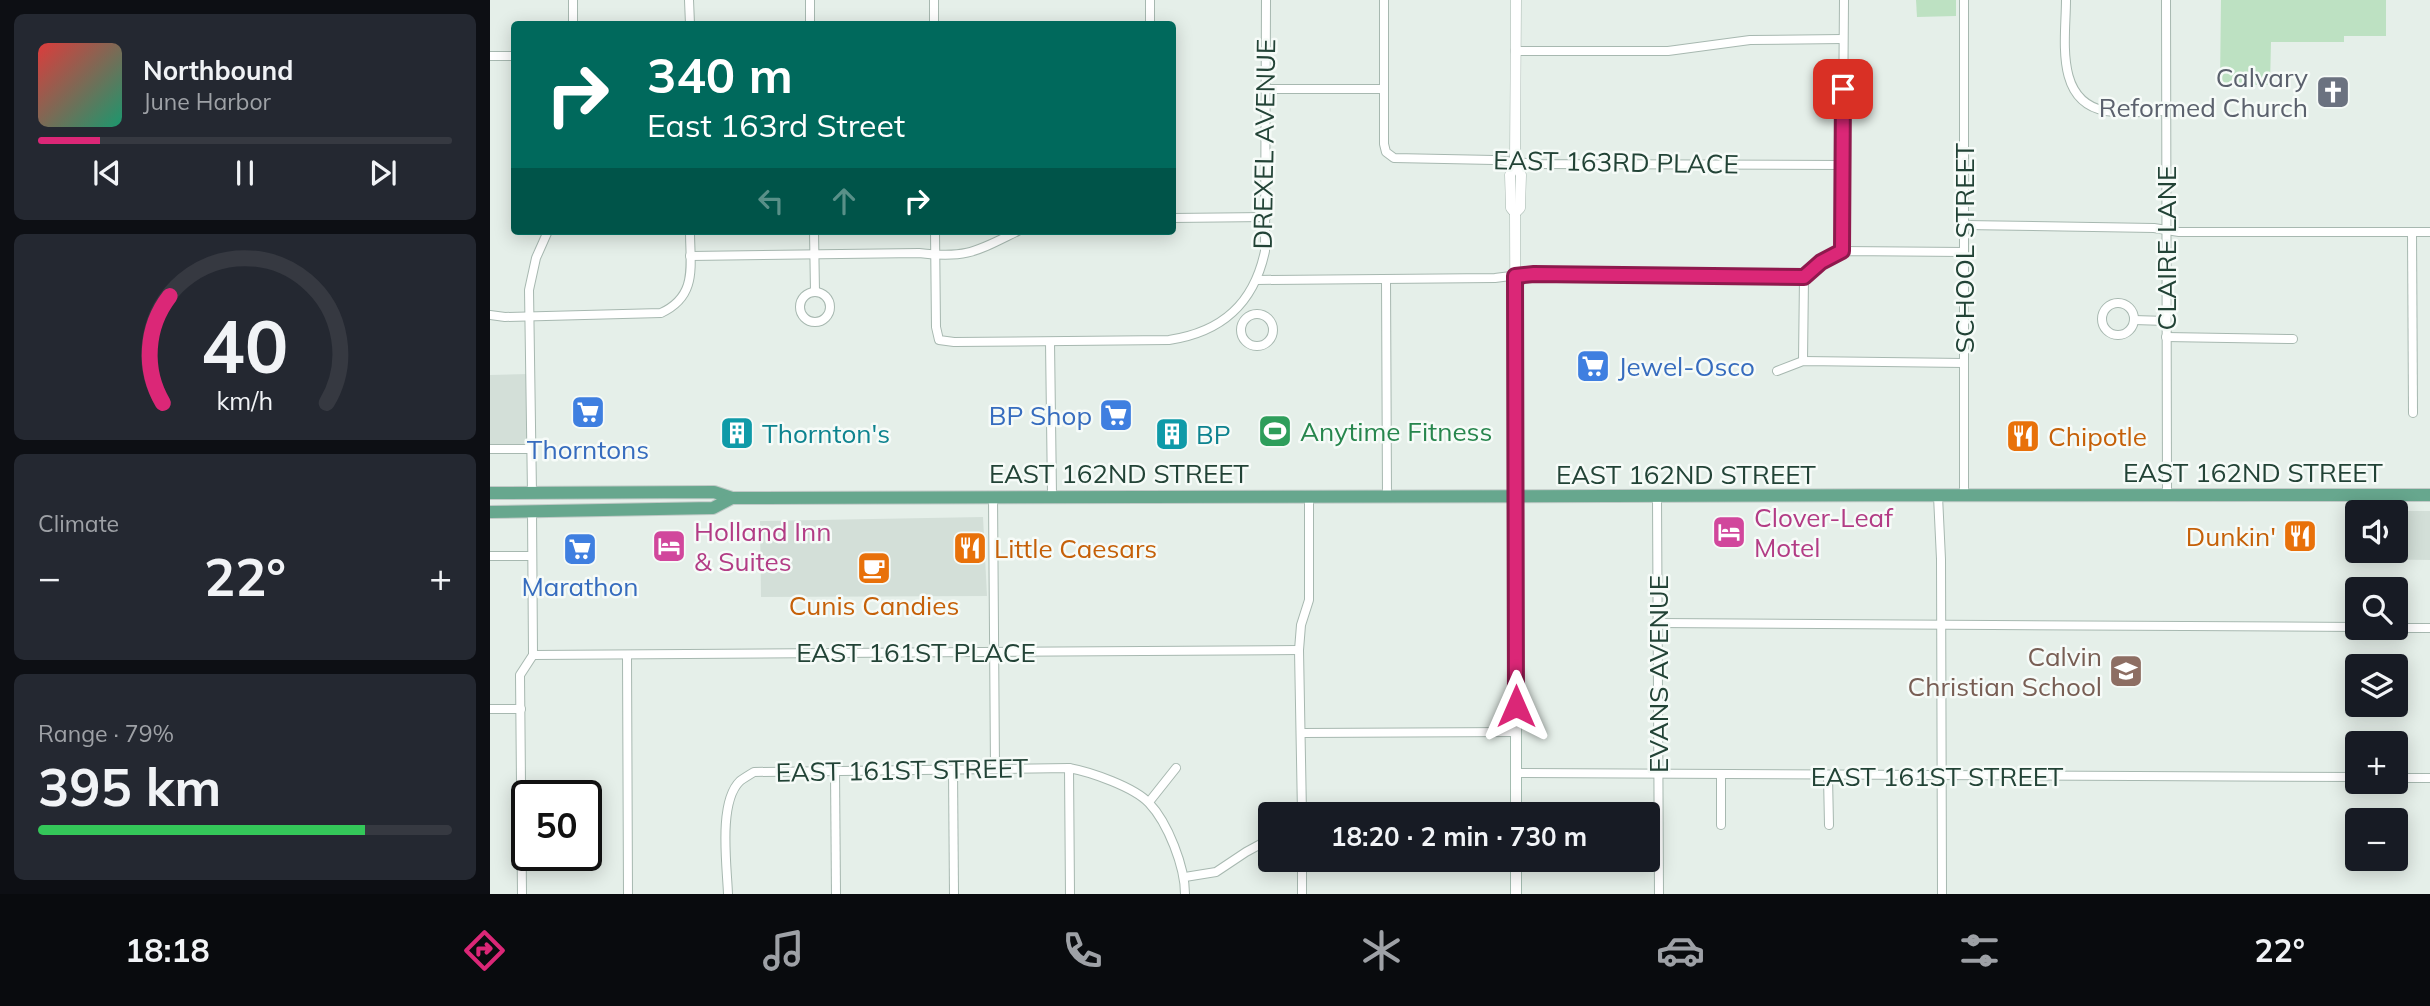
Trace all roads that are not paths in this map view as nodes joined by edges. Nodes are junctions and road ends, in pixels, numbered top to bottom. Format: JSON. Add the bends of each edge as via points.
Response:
{"nodes":[{"id":1,"x":573,"y":0,"type":"edge"},
{"id":2,"x":689,"y":0,"type":"edge"},
{"id":3,"x":810,"y":0,"type":"edge"},
{"id":4,"x":934,"y":0,"type":"edge"},
{"id":5,"x":1150,"y":0,"type":"edge"},
{"id":6,"x":1266,"y":0,"type":"edge"},
{"id":7,"x":1384,"y":0,"type":"edge"},
{"id":8,"x":1516,"y":0,"type":"edge"},
{"id":9,"x":1844,"y":0,"type":"edge"},
{"id":10,"x":1964,"y":0,"type":"edge"},
{"id":11,"x":2066,"y":0,"type":"edge"},
{"id":12,"x":2166,"y":0,"type":"edge"},
{"id":13,"x":573,"y":21,"type":"edge"},
{"id":14,"x":690,"y":21,"type":"edge"},
{"id":15,"x":810,"y":21,"type":"edge"},
{"id":16,"x":934,"y":21,"type":"edge"},
{"id":17,"x":1150,"y":21,"type":"edge"},
{"id":18,"x":1843,"y":39,"type":"junction"},
{"id":19,"x":1516,"y":51,"type":"junction"},
{"id":20,"x":511,"y":55,"type":"edge"},
{"id":21,"x":490,"y":56,"type":"edge"},
{"id":22,"x":1266,"y":89,"type":"junction"},
{"id":23,"x":1384,"y":89,"type":"junction"},
{"id":24,"x":2166,"y":111,"type":"junction"},
{"id":25,"x":1515,"y":161,"type":"junction"},
{"id":26,"x":1843,"y":165,"type":"junction"},
{"id":27,"x":1266,"y":217,"type":"junction"},
{"id":28,"x":1176,"y":218,"type":"edge"},
{"id":29,"x":1964,"y":225,"type":"junction"},
{"id":30,"x":2165,"y":229,"type":"junction"},
{"id":31,"x":2412,"y":232,"type":"junction"},
{"id":32,"x":2430,"y":232,"type":"edge"},
{"id":33,"x":546,"y":235,"type":"edge"},
{"id":34,"x":690,"y":235,"type":"edge"},
{"id":35,"x":814,"y":235,"type":"edge"},
{"id":36,"x":935,"y":235,"type":"edge"},
{"id":37,"x":1010,"y":235,"type":"edge"},
{"id":38,"x":1842,"y":251,"type":"junction"},
{"id":39,"x":1964,"y":252,"type":"junction"},
{"id":40,"x":814,"y":255,"type":"junction"},
{"id":41,"x":935,"y":255,"type":"junction"},
{"id":42,"x":690,"y":256,"type":"junction"},
{"id":43,"x":1515,"y":276,"type":"junction"},
{"id":44,"x":1804,"y":277,"type":"junction"},
{"id":45,"x":1386,"y":279,"type":"junction"},
{"id":46,"x":1257,"y":280,"type":"junction"},
{"id":47,"x":815,"y":292,"type":"dead end"},
{"id":48,"x":1237,"y":309,"type":"junction"},
{"id":49,"x":490,"y":315,"type":"edge"},
{"id":50,"x":529,"y":317,"type":"junction"},
{"id":51,"x":1246,"y":318,"type":"junction"},
{"id":52,"x":2134,"y":320,"type":"junction"},
{"id":53,"x":2166,"y":321,"type":"junction"},
{"id":54,"x":2166,"y":337,"type":"junction"},
{"id":55,"x":2293,"y":339,"type":"dead end"},
{"id":56,"x":1050,"y":342,"type":"junction"},
{"id":57,"x":1802,"y":361,"type":"junction"},
{"id":58,"x":1964,"y":363,"type":"junction"},
{"id":59,"x":1777,"y":371,"type":"dead end"},
{"id":60,"x":2413,"y":413,"type":"dead end"},
{"id":61,"x":490,"y":449,"type":"edge"},
{"id":62,"x":532,"y":449,"type":"junction"},
{"id":63,"x":490,"y":493,"type":"edge"},
{"id":64,"x":533,"y":493,"type":"junction"},
{"id":65,"x":1052,"y":495,"type":"junction"},
{"id":66,"x":2166,"y":495,"type":"junction"},
{"id":67,"x":2430,"y":495,"type":"edge"},
{"id":68,"x":993,"y":496,"type":"junction"},
{"id":69,"x":1309,"y":496,"type":"junction"},
{"id":70,"x":1938,"y":496,"type":"junction"},
{"id":71,"x":1964,"y":496,"type":"junction"},
{"id":72,"x":1387,"y":497,"type":"junction"},
{"id":73,"x":1516,"y":497,"type":"junction"},
{"id":74,"x":1657,"y":497,"type":"junction"},
{"id":75,"x":732,"y":498,"type":"junction"},
{"id":76,"x":490,"y":512,"type":"edge"},
{"id":77,"x":532,"y":512,"type":"junction"},
{"id":78,"x":490,"y":556,"type":"edge"},
{"id":79,"x":533,"y":556,"type":"junction"},
{"id":80,"x":1658,"y":623,"type":"junction"},
{"id":81,"x":1941,"y":625,"type":"junction"},
{"id":82,"x":2345,"y":627,"type":"edge"},
{"id":83,"x":2408,"y":628,"type":"edge"},
{"id":84,"x":2430,"y":628,"type":"edge"},
{"id":85,"x":1299,"y":650,"type":"junction"},
{"id":86,"x":995,"y":652,"type":"junction"},
{"id":87,"x":533,"y":655,"type":"junction"},
{"id":88,"x":627,"y":655,"type":"junction"},
{"id":89,"x":490,"y":709,"type":"edge"},
{"id":90,"x":521,"y":709,"type":"junction"},
{"id":91,"x":1516,"y":732,"type":"junction"},
{"id":92,"x":1302,"y":733,"type":"junction"},
{"id":93,"x":1069,"y":768,"type":"junction"},
{"id":94,"x":1176,"y":768,"type":"dead end"},
{"id":95,"x":995,"y":769,"type":"junction"},
{"id":96,"x":835,"y":770,"type":"junction"},
{"id":97,"x":953,"y":770,"type":"junction"},
{"id":98,"x":1516,"y":773,"type":"junction"},
{"id":99,"x":1658,"y":774,"type":"junction"},
{"id":100,"x":1721,"y":775,"type":"junction"},
{"id":101,"x":1828,"y":776,"type":"junction"},
{"id":102,"x":1941,"y":777,"type":"junction"},
{"id":103,"x":2345,"y":778,"type":"edge"},
{"id":104,"x":2408,"y":778,"type":"edge"},
{"id":105,"x":2430,"y":778,"type":"edge"},
{"id":106,"x":1149,"y":802,"type":"junction"},
{"id":107,"x":1302,"y":802,"type":"edge"},
{"id":108,"x":1516,"y":802,"type":"edge"},
{"id":109,"x":1721,"y":825,"type":"dead end"},
{"id":110,"x":1829,"y":825,"type":"dead end"},
{"id":111,"x":1258,"y":846,"type":"edge"},
{"id":112,"x":1302,"y":872,"type":"edge"},
{"id":113,"x":1516,"y":872,"type":"edge"},
{"id":114,"x":1185,"y":877,"type":"junction"},
{"id":115,"x":522,"y":894,"type":"edge"},
{"id":116,"x":628,"y":894,"type":"edge"},
{"id":117,"x":728,"y":894,"type":"edge"},
{"id":118,"x":836,"y":894,"type":"edge"},
{"id":119,"x":954,"y":894,"type":"edge"},
{"id":120,"x":1070,"y":894,"type":"edge"},
{"id":121,"x":1185,"y":894,"type":"edge"},
{"id":122,"x":1302,"y":894,"type":"edge"},
{"id":123,"x":1516,"y":894,"type":"edge"},
{"id":124,"x":1659,"y":894,"type":"edge"},
{"id":125,"x":1942,"y":894,"type":"edge"}],
"edges":[{"from":1,"to":13,"type":"street"},
{"from":2,"to":14,"type":"street"},
{"from":3,"to":15,"type":"street"},
{"from":4,"to":16,"type":"street"},
{"from":5,"to":17,"type":"street"},
{"from":6,"to":22,"type":"street","name":"DREXEL AVENUE"},
{"from":7,"to":23,"type":"street"},
{"from":8,"to":19,"type":"street"},
{"from":9,"to":18,"type":"street"},
{"from":10,"to":29,"type":"street","name":"SCHOOL STREET"},
{"from":11,"to":24,"type":"street","via":[[2066,71],[2079,98],[2105,111]]},
{"from":12,"to":24,"type":"street","name":"CLAIRE LANE"},
{"from":18,"to":19,"type":"street","via":[[1749,40],[1668,51]]},
{"from":18,"to":26,"type":"street"},
{"from":19,"to":25,"type":"street"},
{"from":20,"to":21,"type":"street"},
{"from":22,"to":23,"type":"street"},
{"from":22,"to":27,"type":"street","name":"DREXEL AVENUE"},
{"from":23,"to":25,"type":"street","name":"EAST 163RD PLACE","via":[[1384,144],[1389,156]]},
{"from":24,"to":30,"type":"street","name":"CLAIRE LANE"},
{"from":25,"to":26,"type":"street","name":"EAST 163RD PLACE"},
{"from":25,"to":43,"type":"street","via":[[1510,175]]},
{"from":26,"to":38,"type":"street"},
{"from":27,"to":28,"type":"street"},
{"from":27,"to":46,"type":"street","name":"DREXEL AVENUE","via":[[1265,251]]},
{"from":29,"to":30,"type":"street"},
{"from":29,"to":39,"type":"street","name":"SCHOOL STREET"},
{"from":30,"to":31,"type":"street"},
{"from":30,"to":53,"type":"street","name":"CLAIRE LANE"},
{"from":31,"to":32,"type":"street"},
{"from":31,"to":60,"type":"street"},
{"from":33,"to":50,"type":"street","via":[[532,274]]},
{"from":34,"to":42,"type":"street"},
{"from":35,"to":40,"type":"street"},
{"from":36,"to":41,"type":"street"},
{"from":37,"to":41,"type":"street","via":[[962,256]]},
{"from":38,"to":39,"type":"street"},
{"from":38,"to":44,"type":"street"},
{"from":39,"to":58,"type":"street","name":"SCHOOL STREET"},
{"from":40,"to":41,"type":"street"},
{"from":40,"to":42,"type":"street"},
{"from":40,"to":47,"type":"street"},
{"from":41,"to":56,"type":"street","via":[[939,340]]},
{"from":42,"to":50,"type":"street","via":[[688,290],[677,305],[661,313]]},
{"from":43,"to":44,"type":"street"},
{"from":43,"to":45,"type":"street"},
{"from":43,"to":73,"type":"street"},
{"from":44,"to":57,"type":"street"},
{"from":45,"to":46,"type":"street"},
{"from":45,"to":72,"type":"street"},
{"from":46,"to":48,"type":"street","name":"DREXEL AVENUE"},
{"from":48,"to":51,"type":"street"},
{"from":48,"to":56,"type":"street","via":[[1214,326],[1185,337]]},
{"from":49,"to":50,"type":"street"},
{"from":50,"to":62,"type":"street"},
{"from":51,"to":51,"type":"street","via":[[1242,337],[1255,346],[1265,343],[1273,330],[1270,320],[1261,314]]},
{"from":52,"to":52,"type":"street","via":[[2126,333],[2116,335],[2104,327],[2101,317],[2109,305],[2119,303],[2128,307]]},
{"from":52,"to":53,"type":"street"},
{"from":53,"to":54,"type":"street","name":"CLAIRE LANE"},
{"from":54,"to":55,"type":"street"},
{"from":54,"to":66,"type":"street","name":"CLAIRE LANE"},
{"from":56,"to":65,"type":"street"},
{"from":57,"to":58,"type":"street"},
{"from":57,"to":59,"type":"street"},
{"from":58,"to":71,"type":"street","name":"SCHOOL STREET"},
{"from":61,"to":62,"type":"street"},
{"from":62,"to":64,"type":"street"},
{"from":63,"to":64,"type":"main road","name":"EAST 162ND STREET"},
{"from":64,"to":75,"type":"main road","name":"EAST 162ND STREET","via":[[714,492]]},
{"from":64,"to":77,"type":"main road"},
{"from":65,"to":68,"type":"main road","name":"EAST 162ND STREET"},
{"from":65,"to":69,"type":"main road","name":"EAST 162ND STREET"},
{"from":66,"to":67,"type":"main road","name":"EAST 162ND STREET"},
{"from":66,"to":71,"type":"main road","name":"EAST 162ND STREET"},
{"from":68,"to":75,"type":"main road","name":"EAST 162ND STREET"},
{"from":68,"to":86,"type":"street"},
{"from":69,"to":72,"type":"main road","name":"EAST 162ND STREET"},
{"from":69,"to":85,"type":"street","via":[[1309,600]]},
{"from":70,"to":71,"type":"main road","name":"EAST 162ND STREET"},
{"from":70,"to":74,"type":"main road","name":"EAST 162ND STREET"},
{"from":70,"to":81,"type":"street"},
{"from":72,"to":73,"type":"main road","name":"EAST 162ND STREET"},
{"from":73,"to":74,"type":"main road","name":"EAST 162ND STREET"},
{"from":73,"to":91,"type":"main road"},
{"from":74,"to":80,"type":"street","name":"EVANS AVENUE"},
{"from":75,"to":77,"type":"main road","name":"EAST 162ND STREET","via":[[713,508]]},
{"from":76,"to":77,"type":"main road","name":"EAST 162ND STREET"},
{"from":77,"to":79,"type":"street"},
{"from":78,"to":79,"type":"street"},
{"from":79,"to":87,"type":"street"},
{"from":80,"to":81,"type":"street"},
{"from":80,"to":99,"type":"street","name":"EVANS AVENUE"},
{"from":81,"to":82,"type":"street"},
{"from":81,"to":102,"type":"street"},
{"from":83,"to":84,"type":"street"},
{"from":85,"to":86,"type":"street","name":"EAST 161ST PLACE"},
{"from":85,"to":92,"type":"street"},
{"from":86,"to":88,"type":"street","name":"EAST 161ST PLACE"},
{"from":86,"to":95,"type":"street"},
{"from":87,"to":88,"type":"street","name":"EAST 161ST PLACE"},
{"from":87,"to":90,"type":"street","via":[[520,675]]},
{"from":88,"to":116,"type":"street"},
{"from":89,"to":90,"type":"street"},
{"from":90,"to":115,"type":"street"},
{"from":91,"to":92,"type":"street"},
{"from":91,"to":98,"type":"main road"},
{"from":92,"to":107,"type":"street"},
{"from":93,"to":95,"type":"street","name":"EAST 161ST STREET"},
{"from":93,"to":106,"type":"street","name":"EAST 161ST STREET","via":[[1102,777]]},
{"from":93,"to":120,"type":"street"},
{"from":94,"to":106,"type":"street"},
{"from":95,"to":97,"type":"street","name":"EAST 161ST STREET"},
{"from":96,"to":97,"type":"street","name":"EAST 161ST STREET"},
{"from":96,"to":117,"type":"street","name":"EAST 161ST STREET","via":[[754,772],[738,782],[727,813]]},
{"from":96,"to":118,"type":"street"},
{"from":97,"to":119,"type":"street"},
{"from":98,"to":99,"type":"street","name":"EAST 161ST STREET"},
{"from":98,"to":108,"type":"main road"},
{"from":99,"to":100,"type":"street","name":"EAST 161ST STREET"},
{"from":99,"to":124,"type":"street","name":"EVANS AVENUE"},
{"from":100,"to":101,"type":"street","name":"EAST 161ST STREET"},
{"from":100,"to":109,"type":"street"},
{"from":101,"to":102,"type":"street","name":"EAST 161ST STREET"},
{"from":101,"to":110,"type":"street"},
{"from":102,"to":103,"type":"street","name":"EAST 161ST STREET"},
{"from":102,"to":125,"type":"street"},
{"from":104,"to":105,"type":"street"},
{"from":106,"to":114,"type":"street","via":[[1173,842]]},
{"from":111,"to":114,"type":"street","via":[[1216,872]]},
{"from":112,"to":122,"type":"street"},
{"from":113,"to":123,"type":"main road"},
{"from":114,"to":121,"type":"street"}]}
